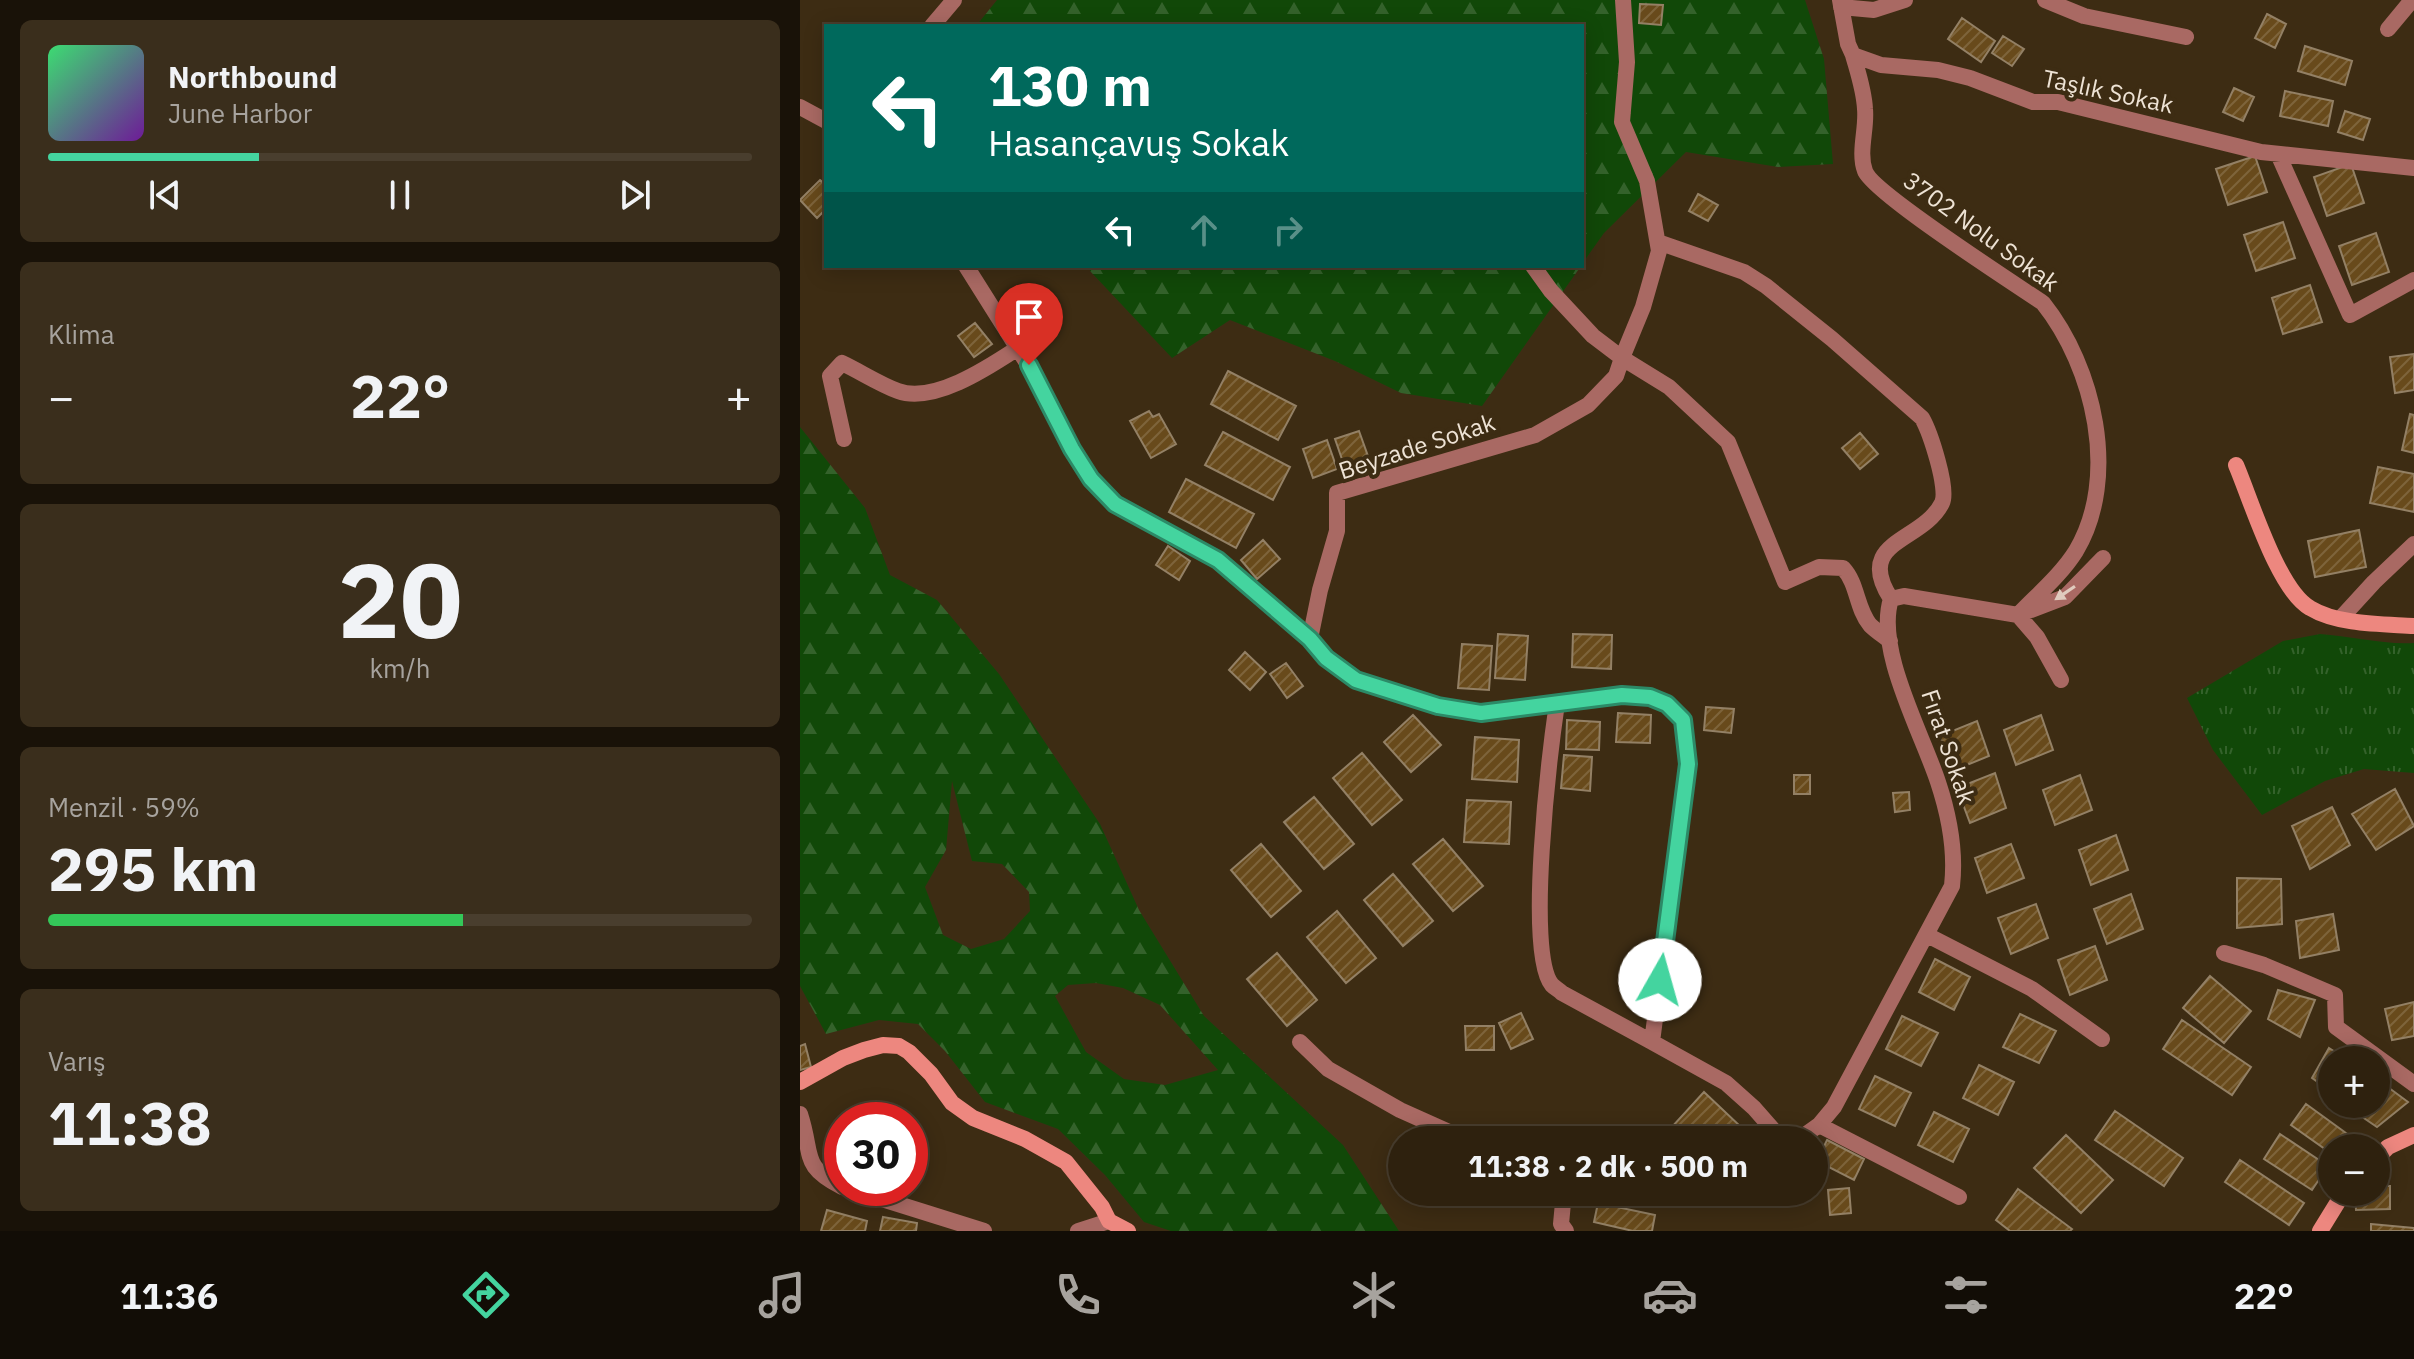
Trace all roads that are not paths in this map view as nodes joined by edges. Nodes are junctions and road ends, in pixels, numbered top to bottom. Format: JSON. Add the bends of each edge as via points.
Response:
{"nodes":[{"id":1,"x":954,"y":0,"type":"edge"},
{"id":2,"x":1623,"y":0,"type":"edge"},
{"id":3,"x":1905,"y":0,"type":"edge"},
{"id":4,"x":2045,"y":0,"type":"edge"},
{"id":5,"x":2412,"y":0,"type":"edge"},
{"id":6,"x":1841,"y":3,"type":"edge"},
{"id":7,"x":934,"y":24,"type":"edge"},
{"id":8,"x":2388,"y":29,"type":"dead end"},
{"id":9,"x":2186,"y":37,"type":"dead end"},
{"id":10,"x":1853,"y":55,"type":"junction"},
{"id":11,"x":800,"y":107,"type":"edge"},
{"id":12,"x":824,"y":120,"type":"edge"},
{"id":13,"x":2278,"y":154,"type":"junction"},
{"id":14,"x":2414,"y":168,"type":"edge"},
{"id":15,"x":1658,"y":242,"type":"junction"},
{"id":16,"x":967,"y":268,"type":"edge"},
{"id":17,"x":1534,"y":268,"type":"edge"},
{"id":18,"x":2414,"y":280,"type":"edge"},
{"id":19,"x":1018,"y":348,"type":"junction"},
{"id":20,"x":1622,"y":358,"type":"junction"},
{"id":21,"x":844,"y":439,"type":"dead end"},
{"id":22,"x":2236,"y":465,"type":"dead end"},
{"id":23,"x":2414,"y":544,"type":"edge"},
{"id":24,"x":2103,"y":558,"type":"dead end"},
{"id":25,"x":1891,"y":599,"type":"junction"},
{"id":26,"x":2018,"y":615,"type":"junction"},
{"id":27,"x":2341,"y":618,"type":"junction"},
{"id":28,"x":2414,"y":626,"type":"edge"},
{"id":29,"x":1310,"y":639,"type":"junction"},
{"id":30,"x":1890,"y":641,"type":"junction"},
{"id":31,"x":2061,"y":680,"type":"dead end"},
{"id":32,"x":1557,"y":703,"type":"junction"},
{"id":33,"x":1927,"y":935,"type":"junction"},
{"id":34,"x":2224,"y":953,"type":"dead end"},
{"id":35,"x":2102,"y":1039,"type":"dead end"},
{"id":36,"x":1300,"y":1042,"type":"dead end"},
{"id":37,"x":1652,"y":1042,"type":"junction"},
{"id":38,"x":800,"y":1082,"type":"edge"},
{"id":39,"x":2414,"y":1084,"type":"edge"},
{"id":40,"x":800,"y":1114,"type":"edge"},
{"id":41,"x":1819,"y":1125,"type":"joint"},
{"id":42,"x":1436,"y":1126,"type":"edge"},
{"id":43,"x":1770,"y":1126,"type":"edge"},
{"id":44,"x":2414,"y":1135,"type":"edge"},
{"id":45,"x":2390,"y":1146,"type":"edge"},
{"id":46,"x":804,"y":1166,"type":"edge"},
{"id":47,"x":824,"y":1179,"type":"edge"},
{"id":48,"x":1959,"y":1197,"type":"dead end"},
{"id":49,"x":904,"y":1206,"type":"edge"},
{"id":50,"x":1563,"y":1206,"type":"edge"},
{"id":51,"x":2334,"y":1206,"type":"edge"},
{"id":52,"x":1109,"y":1221,"type":"junction"},
{"id":53,"x":984,"y":1231,"type":"edge"},
{"id":54,"x":1078,"y":1231,"type":"edge"},
{"id":55,"x":1128,"y":1231,"type":"edge"},
{"id":56,"x":1566,"y":1231,"type":"edge"},
{"id":57,"x":2320,"y":1231,"type":"edge"}],
"edges":[{"from":1,"to":7,"type":"street"},
{"from":2,"to":15,"type":"street","via":[[1627,62],[1622,122],[1647,181]]},
{"from":3,"to":6,"type":"street","via":[[1874,10]]},
{"from":4,"to":9,"type":"street","via":[[2084,16]]},
{"from":5,"to":8,"type":"street"},
{"from":6,"to":10,"type":"street"},
{"from":10,"to":13,"type":"street","name":"Taşlık Sokak","via":[[1881,65],[1970,78],[2033,102],[2058,102]]},
{"from":10,"to":26,"type":"street","name":"3702 Nolu Sokak","via":[[1865,102],[1866,175],[2043,303],[2076,358],[2097,426],[2093,508],[2076,551]]},
{"from":11,"to":12,"type":"street"},
{"from":13,"to":14,"type":"street","name":"Taşlık Sokak"},
{"from":13,"to":18,"type":"street","via":[[2350,315]]},
{"from":15,"to":20,"type":"street","via":[[1643,307]]},
{"from":15,"to":25,"type":"street","name":"Fırat Sokak","via":[[1744,272],[1766,286],[1922,418],[1944,494],[1927,520],[1883,556],[1880,582]]},
{"from":16,"to":19,"type":"street"},
{"from":17,"to":20,"type":"street","via":[[1593,336]]},
{"from":19,"to":21,"type":"street","via":[[969,379],[934,390],[902,392],[842,363],[830,376]]},
{"from":19,"to":29,"type":"street","via":[[1072,449],[1115,504],[1218,560]]},
{"from":20,"to":29,"type":"street","name":"Beyzade Sokak","via":[[1616,376],[1588,405],[1535,435],[1337,493],[1337,531]]},
{"from":20,"to":30,"type":"street","via":[[1669,387],[1728,442],[1785,582],[1819,567],[1843,568],[1853,579],[1870,625]]},
{"from":22,"to":27,"type":"street","via":[[2286,585],[2309,608]]},
{"from":23,"to":27,"type":"street"},
{"from":24,"to":26,"type":"street","one_way":true,"via":[[2065,597]]},
{"from":25,"to":26,"type":"street","via":[[1904,596]]},
{"from":25,"to":30,"type":"street","name":"Fırat Sokak"},
{"from":26,"to":31,"type":"street"},
{"from":27,"to":28,"type":"street"},
{"from":29,"to":32,"type":"street","via":[[1356,680],[1438,706],[1481,713]]},
{"from":30,"to":33,"type":"street","name":"Fırat Sokak","via":[[1912,720],[1939,783],[1954,847],[1952,886]]},
{"from":32,"to":37,"type":"street","via":[[1544,815],[1540,926],[1551,984]]},
{"from":32,"to":37,"type":"street","via":[[1650,697],[1683,720],[1688,764]]},
{"from":33,"to":35,"type":"street","via":[[2032,989]]},
{"from":33,"to":41,"type":"street","name":"Fırat Sokak","via":[[1834,1107]]},
{"from":34,"to":39,"type":"street","via":[[2335,995],[2336,1027]]},
{"from":36,"to":42,"type":"street","via":[[1328,1069]]},
{"from":37,"to":43,"type":"street","via":[[1726,1083]]},
{"from":38,"to":52,"type":"street","via":[[864,1050],[899,1046],[973,1118],[1066,1162]]},
{"from":40,"to":46,"type":"street","via":[[806,1136]]},
{"from":41,"to":48,"type":"street"},
{"from":44,"to":45,"type":"street"},
{"from":46,"to":47,"type":"street"},
{"from":49,"to":53,"type":"street"},
{"from":50,"to":56,"type":"street","via":[[1561,1224]]},
{"from":51,"to":57,"type":"street"},
{"from":52,"to":54,"type":"street"},
{"from":52,"to":55,"type":"street"}]}
